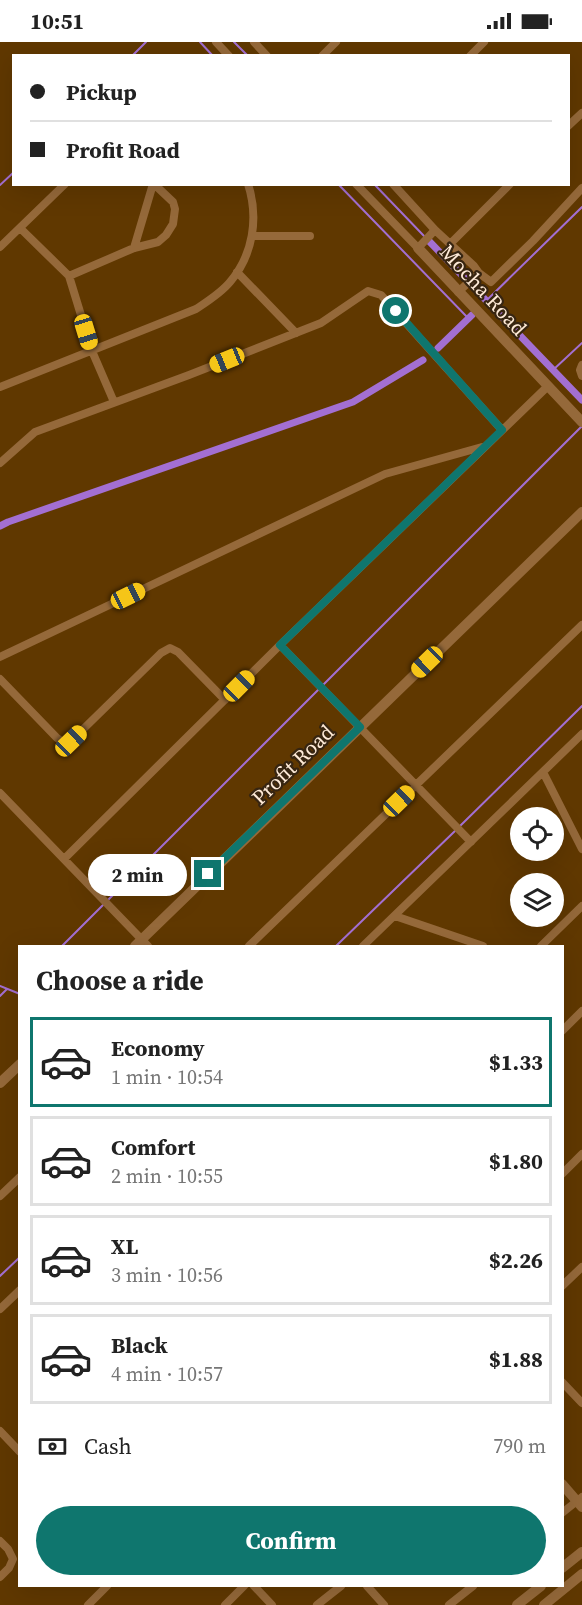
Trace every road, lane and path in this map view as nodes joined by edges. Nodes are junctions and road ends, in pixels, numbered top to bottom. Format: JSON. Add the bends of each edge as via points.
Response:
{"nodes":[{"id":1,"x":216,"y":42,"type":"edge"},
{"id":2,"x":254,"y":42,"type":"edge"},
{"id":3,"x":336,"y":42,"type":"edge"},
{"id":4,"x":484,"y":42,"type":"edge"},
{"id":5,"x":228,"y":54,"type":"edge"},
{"id":6,"x":265,"y":54,"type":"edge"},
{"id":7,"x":324,"y":54,"type":"edge"},
{"id":8,"x":472,"y":54,"type":"edge"},
{"id":9,"x":582,"y":113,"type":"edge"},
{"id":10,"x":570,"y":124,"type":"edge"},
{"id":11,"x":63,"y":186,"type":"edge"},
{"id":12,"x":153,"y":186,"type":"edge"},
{"id":13,"x":156,"y":186,"type":"edge"},
{"id":14,"x":248,"y":186,"type":"edge"},
{"id":15,"x":358,"y":186,"type":"edge"},
{"id":16,"x":395,"y":186,"type":"edge"},
{"id":17,"x":508,"y":186,"type":"edge"},
{"id":18,"x":582,"y":188,"type":"edge"},
{"id":19,"x":20,"y":228,"type":"junction"},
{"id":20,"x":435,"y":230,"type":"junction"},
{"id":21,"x":253,"y":236,"type":"junction"},
{"id":22,"x":310,"y":236,"type":"dead end"},
{"id":23,"x":450,"y":244,"type":"junction"},
{"id":24,"x":0,"y":247,"type":"edge"},
{"id":25,"x":134,"y":248,"type":"junction"},
{"id":26,"x":418,"y":248,"type":"junction"},
{"id":27,"x":237,"y":272,"type":"junction"},
{"id":28,"x":479,"y":273,"type":"junction"},
{"id":29,"x":69,"y":276,"type":"junction"},
{"id":30,"x":460,"y":290,"type":"junction"},
{"id":31,"x":296,"y":333,"type":"junction"},
{"id":32,"x":92,"y":351,"type":"junction"},
{"id":33,"x":582,"y":365,"type":"edge"},
{"id":34,"x":582,"y":376,"type":"edge"},
{"id":35,"x":548,"y":386,"type":"junction"},
{"id":36,"x":0,"y":387,"type":"edge"},
{"id":37,"x":114,"y":402,"type":"junction"},
{"id":38,"x":582,"y":422,"type":"edge"},
{"id":39,"x":502,"y":430,"type":"junction"},
{"id":40,"x":484,"y":446,"type":"junction"},
{"id":41,"x":0,"y":462,"type":"edge"},
{"id":42,"x":580,"y":516,"type":"edge"},
{"id":43,"x":582,"y":625,"type":"edge"},
{"id":44,"x":280,"y":645,"type":"junction"},
{"id":45,"x":0,"y":657,"type":"edge"},
{"id":46,"x":0,"y":679,"type":"edge"},
{"id":47,"x":225,"y":700,"type":"junction"},
{"id":48,"x":360,"y":727,"type":"junction"},
{"id":49,"x":582,"y":734,"type":"edge"},
{"id":50,"x":543,"y":772,"type":"junction"},
{"id":51,"x":416,"y":785,"type":"junction"},
{"id":52,"x":0,"y":793,"type":"edge"},
{"id":53,"x":471,"y":842,"type":"junction"},
{"id":54,"x":582,"y":849,"type":"edge"},
{"id":55,"x":64,"y":859,"type":"junction"},
{"id":56,"x":582,"y":906,"type":"edge"},
{"id":57,"x":395,"y":915,"type":"junction"},
{"id":58,"x":141,"y":944,"type":"edge"},
{"id":59,"x":250,"y":945,"type":"edge"},
{"id":60,"x":364,"y":945,"type":"edge"},
{"id":61,"x":480,"y":945,"type":"edge"},
{"id":62,"x":542,"y":945,"type":"edge"},
{"id":63,"x":582,"y":1011,"type":"edge"},
{"id":64,"x":564,"y":1028,"type":"edge"},
{"id":65,"x":18,"y":1066,"type":"edge"},
{"id":66,"x":0,"y":1083,"type":"edge"},
{"id":67,"x":582,"y":1154,"type":"edge"},
{"id":68,"x":564,"y":1172,"type":"edge"},
{"id":69,"x":18,"y":1179,"type":"edge"},
{"id":70,"x":0,"y":1196,"type":"edge"},
{"id":71,"x":582,"y":1267,"type":"edge"},
{"id":72,"x":564,"y":1284,"type":"edge"},
{"id":73,"x":18,"y":1292,"type":"edge"},
{"id":74,"x":0,"y":1309,"type":"edge"},
{"id":75,"x":564,"y":1384,"type":"edge"},
{"id":76,"x":582,"y":1403,"type":"edge"},
{"id":77,"x":0,"y":1431,"type":"edge"},
{"id":78,"x":18,"y":1450,"type":"edge"},
{"id":79,"x":564,"y":1486,"type":"edge"},
{"id":80,"x":581,"y":1502,"type":"edge"},
{"id":81,"x":564,"y":1512,"type":"edge"},
{"id":82,"x":0,"y":1541,"type":"edge"},
{"id":83,"x":582,"y":1552,"type":"edge"},
{"id":84,"x":564,"y":1566,"type":"edge"},
{"id":85,"x":582,"y":1574,"type":"edge"},
{"id":86,"x":0,"y":1577,"type":"edge"},
{"id":87,"x":106,"y":1587,"type":"edge"},
{"id":88,"x":243,"y":1587,"type":"edge"},
{"id":89,"x":255,"y":1587,"type":"edge"},
{"id":90,"x":340,"y":1587,"type":"edge"},
{"id":91,"x":368,"y":1587,"type":"edge"},
{"id":92,"x":472,"y":1587,"type":"edge"},
{"id":93,"x":540,"y":1587,"type":"edge"},
{"id":94,"x":88,"y":1605,"type":"edge"},
{"id":95,"x":225,"y":1605,"type":"edge"},
{"id":96,"x":272,"y":1605,"type":"edge"},
{"id":97,"x":317,"y":1605,"type":"edge"},
{"id":98,"x":384,"y":1605,"type":"edge"},
{"id":99,"x":449,"y":1605,"type":"edge"},
{"id":100,"x":517,"y":1605,"type":"edge"},
{"id":101,"x":544,"y":1605,"type":"edge"}],
"edges":[{"from":1,"to":5,"type":"street"},
{"from":2,"to":6,"type":"street"},
{"from":3,"to":7,"type":"street"},
{"from":4,"to":8,"type":"street"},
{"from":9,"to":10,"type":"street"},
{"from":11,"to":19,"type":"street"},
{"from":12,"to":25,"type":"street"},
{"from":13,"to":25,"type":"street","via":[[173,202],[173,224],[158,242]]},
{"from":14,"to":21,"type":"street"},
{"from":15,"to":26,"type":"street","name":"Mocha Road"},
{"from":16,"to":20,"type":"street"},
{"from":17,"to":23,"type":"street"},
{"from":18,"to":28,"type":"street","via":[[491,282]]},
{"from":19,"to":24,"type":"street"},
{"from":19,"to":29,"type":"street"},
{"from":20,"to":23,"type":"street"},
{"from":20,"to":26,"type":"street"},
{"from":21,"to":22,"type":"street"},
{"from":21,"to":27,"type":"street"},
{"from":23,"to":28,"type":"street"},
{"from":25,"to":29,"type":"street"},
{"from":26,"to":30,"type":"street","name":"Mocha Road"},
{"from":27,"to":31,"type":"street"},
{"from":27,"to":32,"type":"street","via":[[230,283],[196,309]]},
{"from":28,"to":30,"type":"street"},
{"from":29,"to":32,"type":"street"},
{"from":30,"to":35,"type":"street","name":"Mocha Road"},
{"from":31,"to":37,"type":"street"},
{"from":31,"to":39,"type":"street","via":[[321,323],[368,291],[377,292]]},
{"from":32,"to":36,"type":"street"},
{"from":32,"to":37,"type":"street"},
{"from":33,"to":34,"type":"street"},
{"from":35,"to":38,"type":"street","name":"Mocha Road"},
{"from":35,"to":39,"type":"street"},
{"from":37,"to":41,"type":"street","via":[[36,432]]},
{"from":39,"to":40,"type":"street"},
{"from":40,"to":44,"type":"street"},
{"from":40,"to":45,"type":"street","via":[[385,474]]},
{"from":42,"to":48,"type":"street","name":"Profit Road"},
{"from":43,"to":51,"type":"street"},
{"from":44,"to":47,"type":"street"},
{"from":44,"to":48,"type":"street"},
{"from":46,"to":47,"type":"street","via":[[64,743],[71,741],[170,648]]},
{"from":47,"to":55,"type":"street"},
{"from":48,"to":51,"type":"street"},
{"from":48,"to":58,"type":"street","name":"Profit Road"},
{"from":49,"to":50,"type":"street"},
{"from":50,"to":53,"type":"street"},
{"from":50,"to":54,"type":"street"},
{"from":51,"to":53,"type":"street"},
{"from":51,"to":59,"type":"street"},
{"from":52,"to":55,"type":"street"},
{"from":53,"to":57,"type":"street"},
{"from":55,"to":58,"type":"street"},
{"from":56,"to":62,"type":"street"},
{"from":57,"to":60,"type":"street"},
{"from":57,"to":61,"type":"street"},
{"from":63,"to":64,"type":"street"},
{"from":65,"to":66,"type":"street"},
{"from":67,"to":68,"type":"street"},
{"from":69,"to":70,"type":"street"},
{"from":71,"to":72,"type":"street"},
{"from":73,"to":74,"type":"street"},
{"from":75,"to":76,"type":"street"},
{"from":77,"to":78,"type":"street"},
{"from":79,"to":80,"type":"street"},
{"from":80,"to":81,"type":"street"},
{"from":82,"to":86,"type":"street","via":[[13,1558]]},
{"from":83,"to":84,"type":"street"},
{"from":85,"to":101,"type":"street"},
{"from":87,"to":94,"type":"street"},
{"from":88,"to":95,"type":"street"},
{"from":89,"to":96,"type":"street"},
{"from":90,"to":97,"type":"street"},
{"from":91,"to":98,"type":"street"},
{"from":92,"to":99,"type":"street"},
{"from":93,"to":100,"type":"street"}]}
